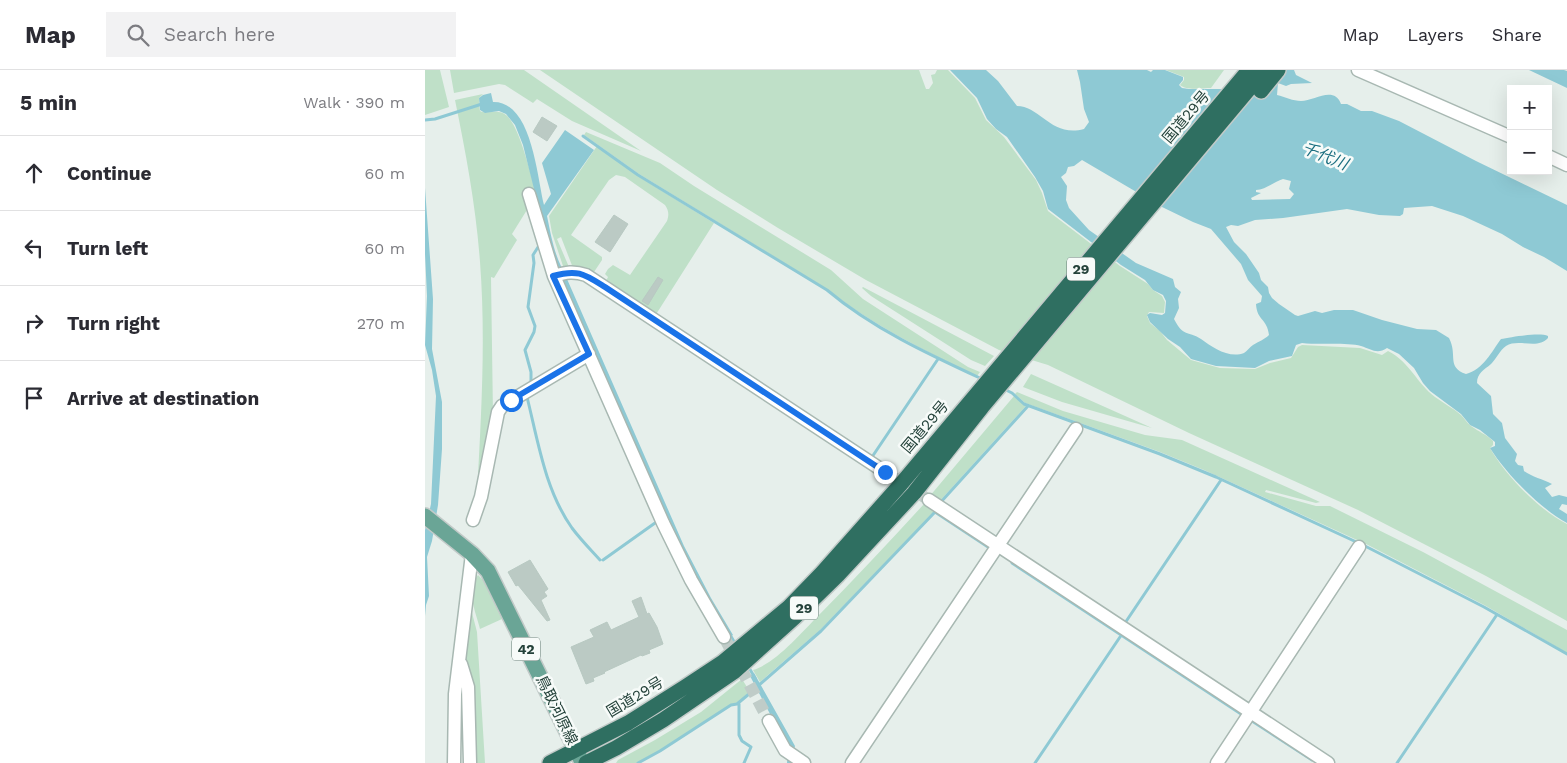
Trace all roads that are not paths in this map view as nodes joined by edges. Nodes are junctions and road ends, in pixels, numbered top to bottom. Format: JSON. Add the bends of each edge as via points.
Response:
{"nodes":[{"id":1,"x":1241,"y":70,"type":"edge"},
{"id":2,"x":1249,"y":70,"type":"edge"},
{"id":3,"x":1265,"y":70,"type":"edge"},
{"id":4,"x":1279,"y":70,"type":"edge"},
{"id":5,"x":1358,"y":70,"type":"edge"},
{"id":6,"x":1507,"y":135,"type":"edge"},
{"id":7,"x":1190,"y":140,"type":"junction"},
{"id":8,"x":1552,"y":158,"type":"edge"},
{"id":9,"x":1567,"y":165,"type":"edge"},
{"id":10,"x":529,"y":194,"type":"dead end"},
{"id":11,"x":1127,"y":234,"type":"junction"},
{"id":12,"x":553,"y":276,"type":"junction"},
{"id":13,"x":589,"y":354,"type":"junction"},
{"id":14,"x":977,"y":403,"type":"junction"},
{"id":15,"x":1076,"y":429,"type":"dead end"},
{"id":16,"x":885,"y":472,"type":"tunnel mouth"},
{"id":17,"x":929,"y":500,"type":"tunnel mouth"},
{"id":18,"x":425,"y":516,"type":"edge"},
{"id":19,"x":473,"y":520,"type":"dead end"},
{"id":20,"x":997,"y":546,"type":"junction"},
{"id":21,"x":1359,"y":548,"type":"dead end"},
{"id":22,"x":472,"y":554,"type":"junction"},
{"id":23,"x":724,"y":638,"type":"tunnel mouth"},
{"id":24,"x":459,"y":656,"type":"junction"},
{"id":25,"x":1250,"y":712,"type":"junction"},
{"id":26,"x":769,"y":721,"type":"tunnel mouth"},
{"id":27,"x":579,"y":757,"type":"edge"},
{"id":28,"x":454,"y":763,"type":"edge"},
{"id":29,"x":470,"y":763,"type":"edge"},
{"id":30,"x":551,"y":763,"type":"edge"},
{"id":31,"x":586,"y":763,"type":"edge"},
{"id":32,"x":804,"y":763,"type":"edge"},
{"id":33,"x":852,"y":763,"type":"edge"},
{"id":34,"x":1217,"y":763,"type":"edge"},
{"id":35,"x":1328,"y":763,"type":"edge"}],
"edges":[{"from":1,"to":7,"type":"highway","number":"29"},
{"from":2,"to":7,"type":"highway","name":"国道29号","number":"29"},
{"from":3,"to":11,"type":"highway","name":"国道29号","number":"29"},
{"from":4,"to":11,"type":"highway","number":"29","via":[[1145,223]]},
{"from":5,"to":6,"type":"street"},
{"from":7,"to":14,"type":"highway","name":"国道29号","number":"29"},
{"from":8,"to":9,"type":"street"},
{"from":10,"to":12,"type":"street"},
{"from":11,"to":14,"type":"highway","name":"国道29号","number":"29"},
{"from":12,"to":13,"type":"street"},
{"from":12,"to":16,"type":"street","via":[[568,272],[586,275]]},
{"from":13,"to":19,"type":"street","via":[[502,406]]},
{"from":13,"to":23,"type":"street","via":[[663,523]]},
{"from":14,"to":27,"type":"highway","name":"国道29号","number":"29","via":[[789,607],[723,662]]},
{"from":14,"to":31,"type":"highway","name":"国道29号","number":"29","via":[[914,493],[795,617],[735,670],[663,720]]},
{"from":15,"to":20,"type":"street"},
{"from":17,"to":20,"type":"street"},
{"from":18,"to":22,"type":"main road","name":"鳥取河原線","number":"42"},
{"from":20,"to":25,"type":"street"},
{"from":20,"to":33,"type":"street"},
{"from":21,"to":25,"type":"street"},
{"from":22,"to":24,"type":"street"},
{"from":22,"to":27,"type":"main road","name":"鳥取河原線","number":"42","via":[[488,571]]},
{"from":24,"to":28,"type":"street"},
{"from":24,"to":29,"type":"street","via":[[467,687]]},
{"from":25,"to":34,"type":"street"},
{"from":25,"to":35,"type":"street"},
{"from":26,"to":32,"type":"street","via":[[785,750]]},
{"from":27,"to":30,"type":"highway","name":"国道29号","number":"29"}]}
